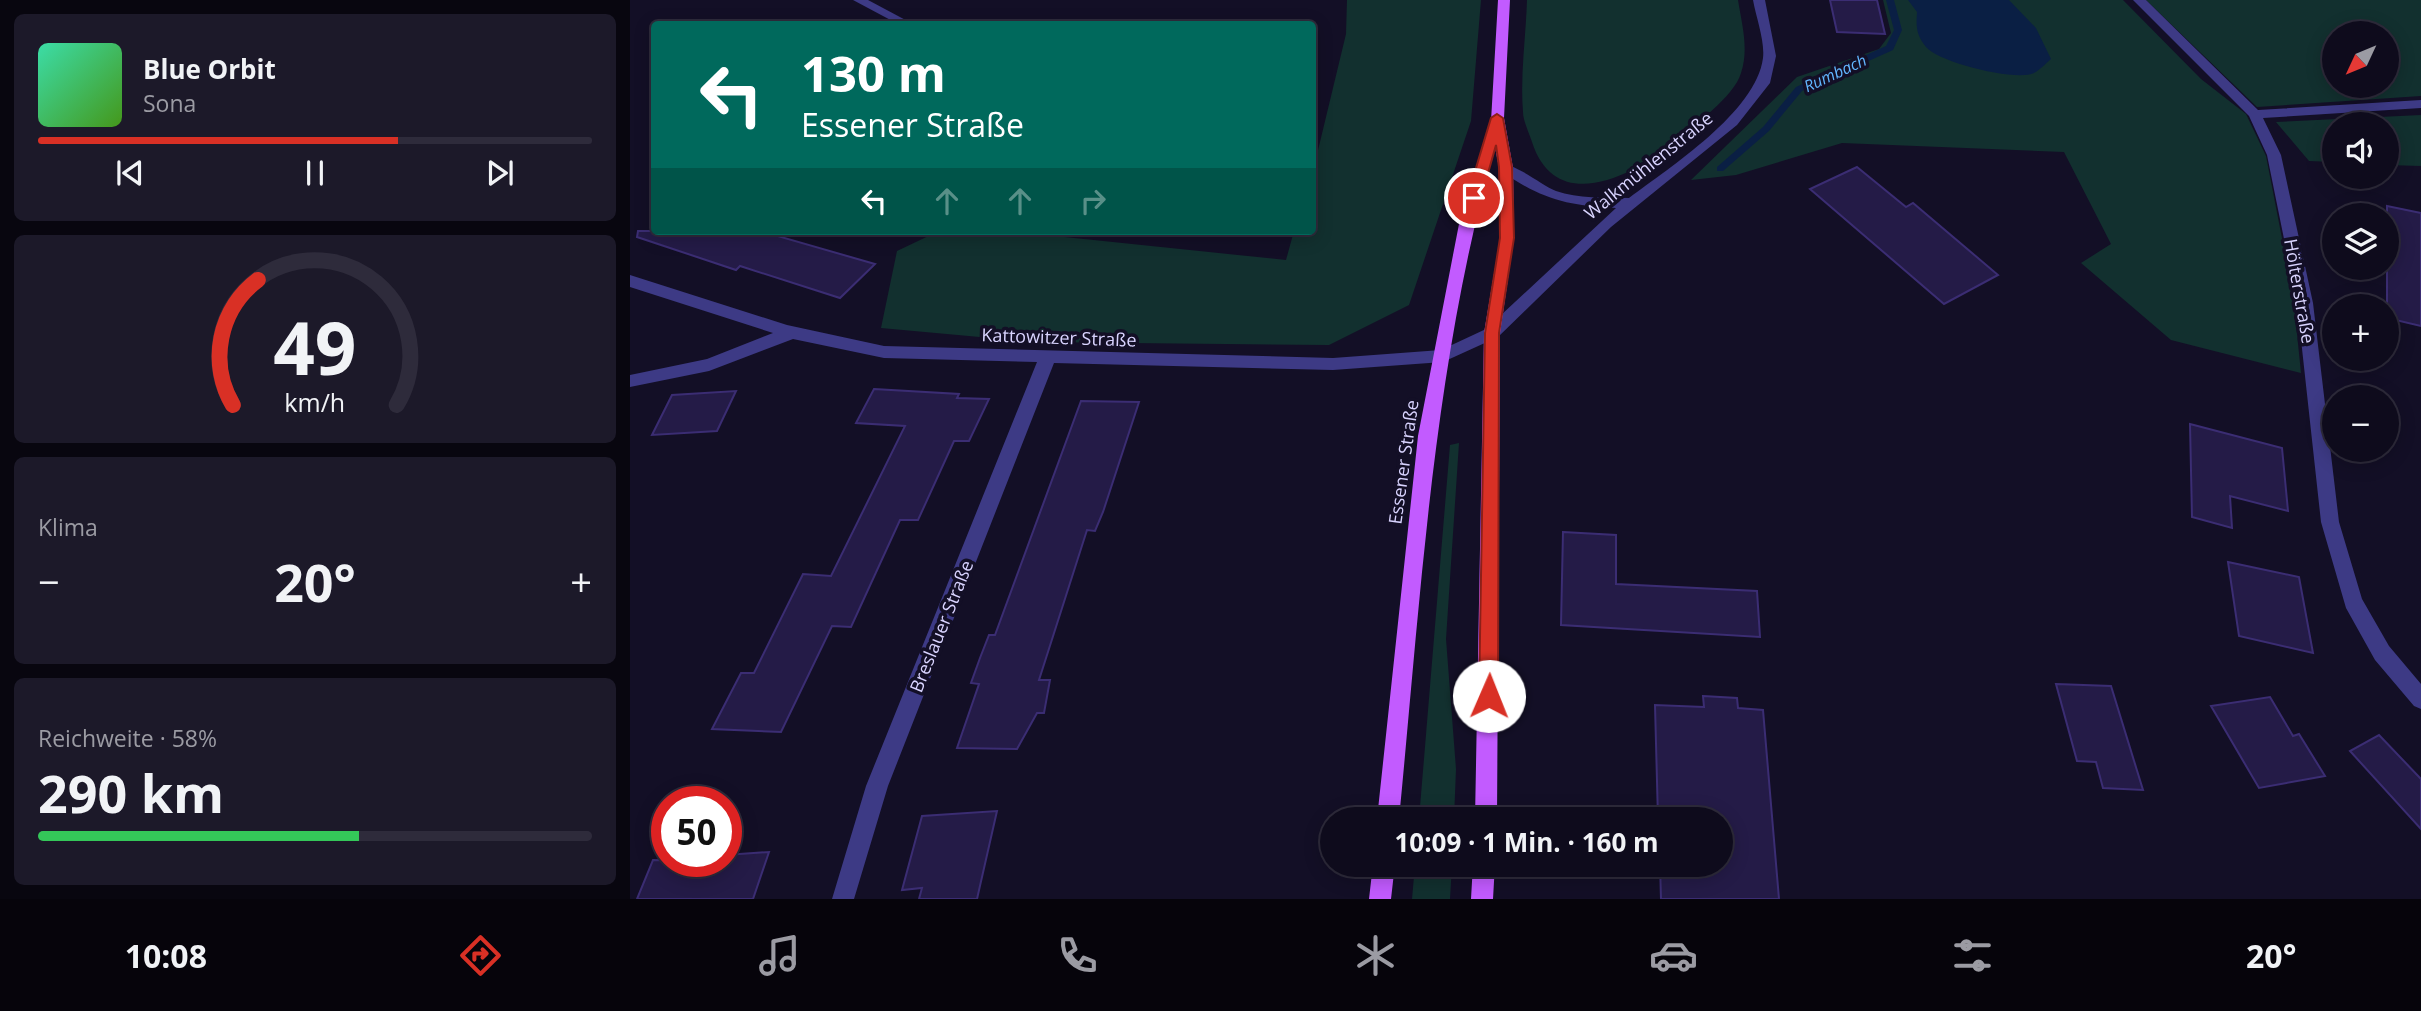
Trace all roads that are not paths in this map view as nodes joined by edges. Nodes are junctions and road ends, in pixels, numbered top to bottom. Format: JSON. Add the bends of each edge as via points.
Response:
{"nodes":[{"id":1,"x":859,"y":0,"type":"edge"},
{"id":2,"x":1504,"y":0,"type":"edge"},
{"id":3,"x":1759,"y":0,"type":"edge"},
{"id":4,"x":2139,"y":0,"type":"edge"},
{"id":5,"x":901,"y":21,"type":"edge"},
{"id":6,"x":2421,"y":104,"type":"edge"},
{"id":7,"x":2255,"y":114,"type":"junction"},
{"id":8,"x":1497,"y":118,"type":"junction"},
{"id":9,"x":1506,"y":167,"type":"junction"},
{"id":10,"x":1629,"y":203,"type":"junction"},
{"id":11,"x":630,"y":281,"type":"edge"},
{"id":12,"x":791,"y":333,"type":"junction"},
{"id":13,"x":1492,"y":333,"type":"junction"},
{"id":14,"x":1048,"y":356,"type":"junction"},
{"id":15,"x":1443,"y":356,"type":"junction"},
{"id":16,"x":630,"y":381,"type":"edge"},
{"id":17,"x":2421,"y":699,"type":"edge"},
{"id":18,"x":1389,"y":807,"type":"edge"},
{"id":19,"x":1486,"y":807,"type":"edge"},
{"id":20,"x":1383,"y":877,"type":"edge"},
{"id":21,"x":1483,"y":877,"type":"edge"},
{"id":22,"x":843,"y":899,"type":"edge"},
{"id":23,"x":1380,"y":899,"type":"edge"},
{"id":24,"x":1482,"y":899,"type":"edge"}],
"edges":[{"from":1,"to":5,"type":"street"},
{"from":2,"to":8,"type":"main road","name":"Essener Straße"},
{"from":3,"to":10,"type":"street","name":"Walkmühlenstraße","via":[[1770,56],[1763,83],[1732,122]]},
{"from":4,"to":7,"type":"street","name":"Hölterstraße"},
{"from":6,"to":7,"type":"street"},
{"from":7,"to":17,"type":"street","name":"Hölterstraße","via":[[2274,155],[2305,303],[2330,522],[2353,602],[2382,653]]},
{"from":8,"to":9,"type":"main road","name":"Essener Straße"},
{"from":8,"to":15,"type":"main road","name":"Essener Straße","via":[[1466,224]]},
{"from":9,"to":10,"type":"street","via":[[1538,191],[1562,200]]},
{"from":9,"to":13,"type":"main road","name":"Essener Straße","via":[[1507,238]]},
{"from":10,"to":13,"type":"street","name":"Walkmühlenstraße"},
{"from":11,"to":12,"type":"street","name":"Kattowitzer Straße"},
{"from":12,"to":14,"type":"street","name":"Kattowitzer Straße","via":[[884,352]]},
{"from":12,"to":16,"type":"street","via":[[709,365]]},
{"from":13,"to":15,"type":"street","name":"Kattowitzer Straße"},
{"from":13,"to":19,"type":"main road","name":"Essener Straße"},
{"from":14,"to":15,"type":"street","name":"Kattowitzer Straße","via":[[1333,364]]},
{"from":14,"to":22,"type":"street","name":"Breslauer Straße","via":[[877,786]]},
{"from":15,"to":18,"type":"main road","name":"Essener Straße","via":[[1427,436]]},
{"from":20,"to":23,"type":"main road"},
{"from":21,"to":24,"type":"main road"}]}
